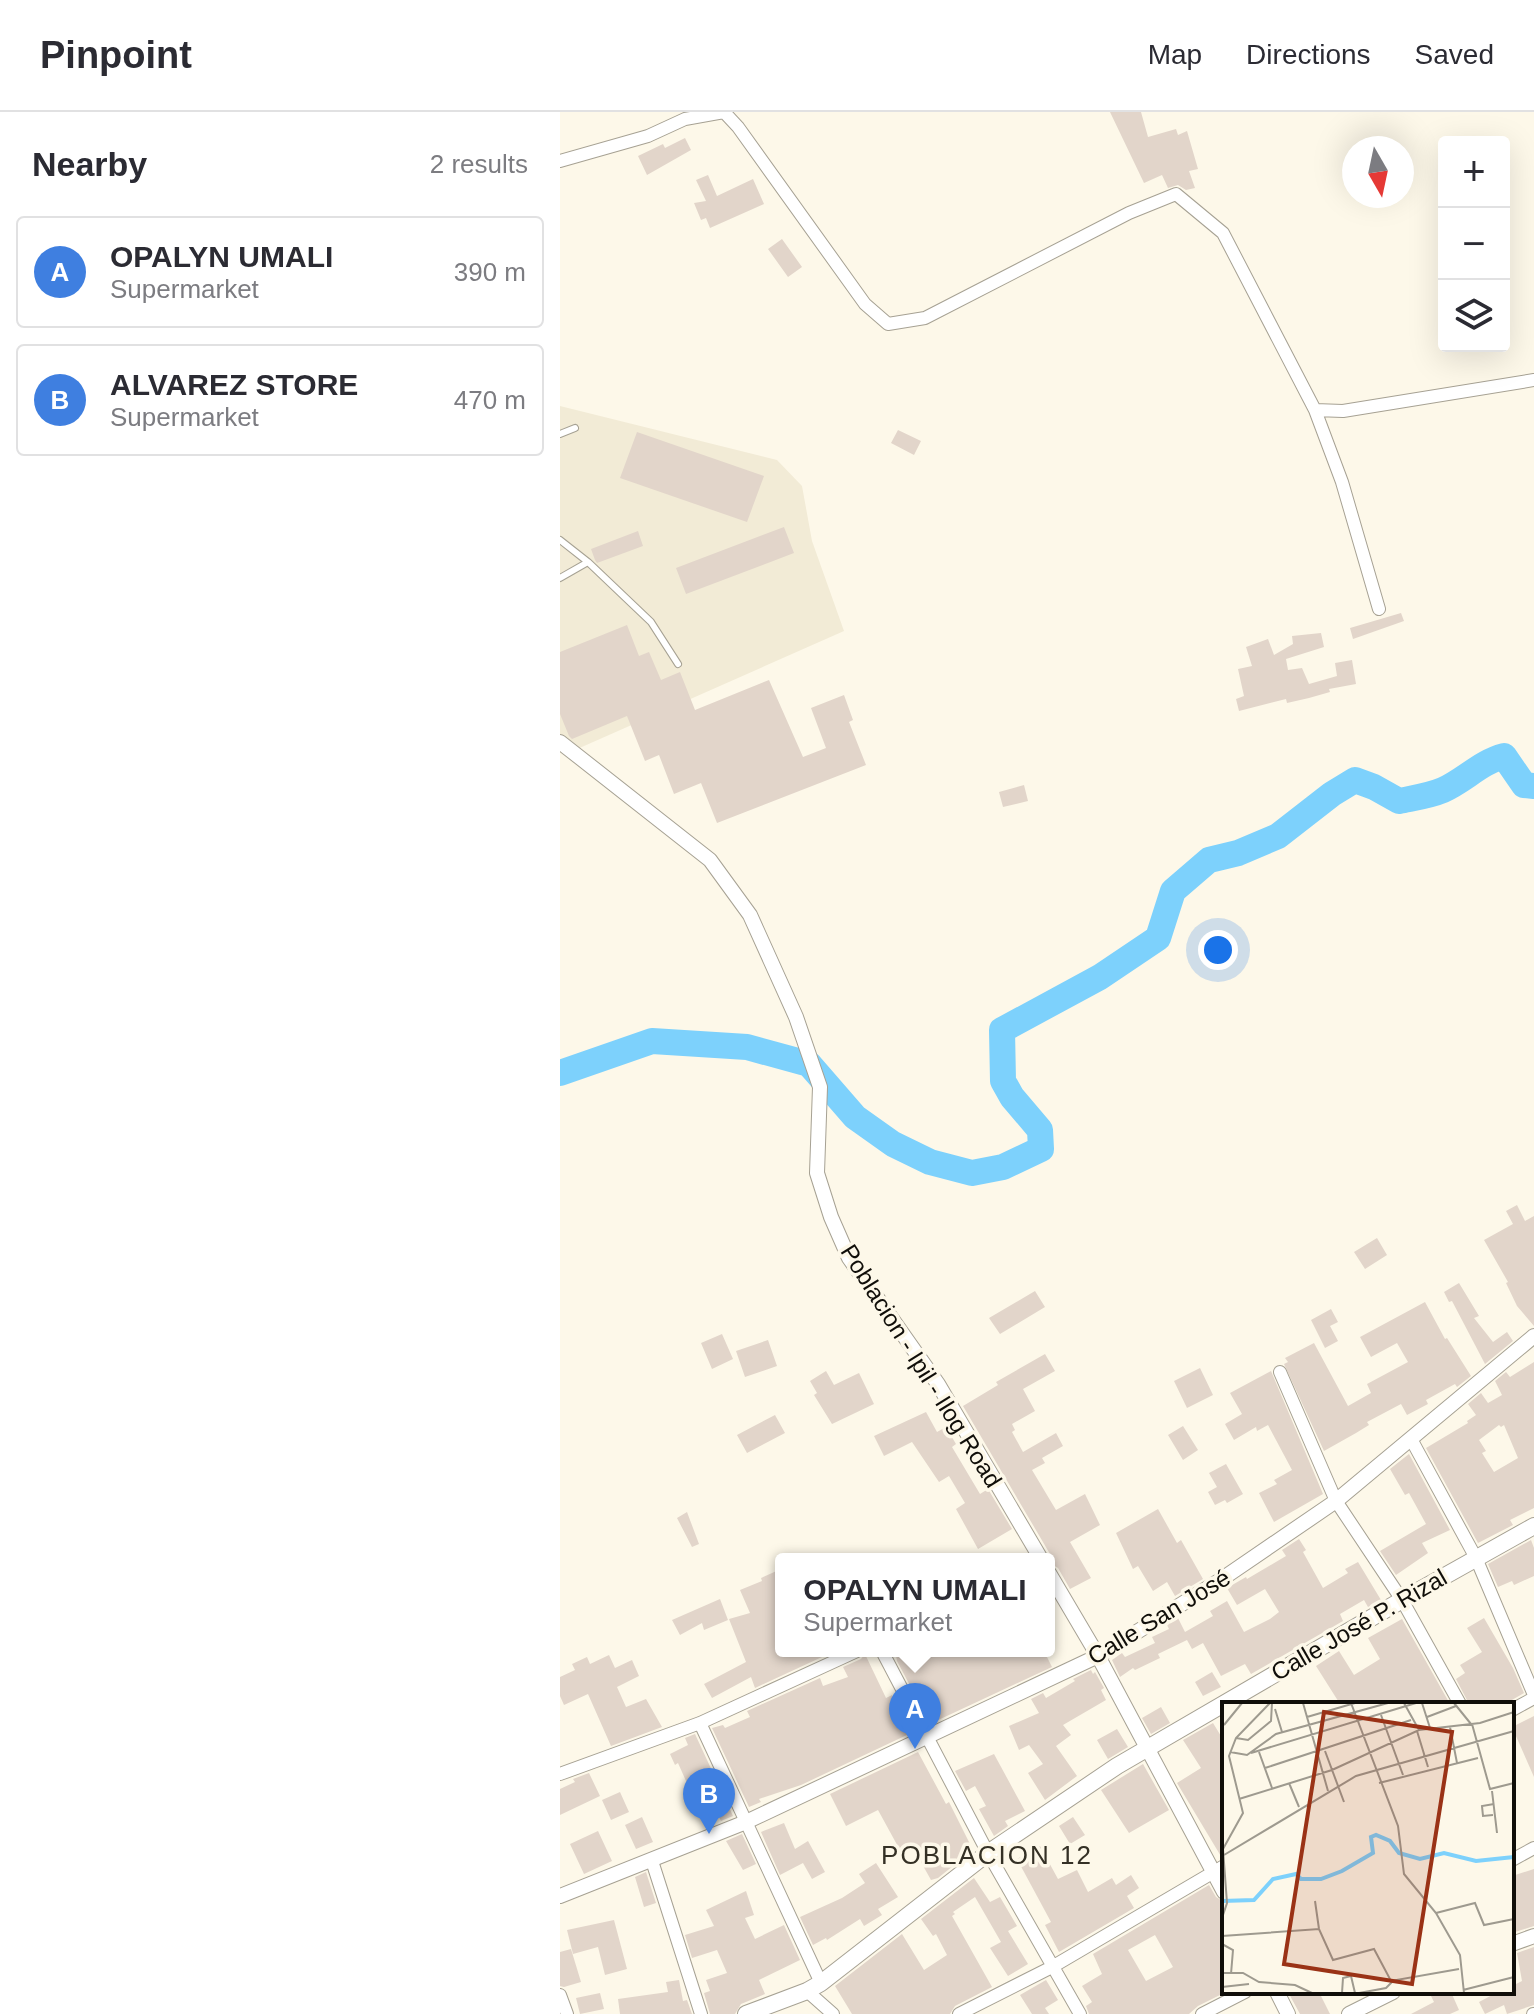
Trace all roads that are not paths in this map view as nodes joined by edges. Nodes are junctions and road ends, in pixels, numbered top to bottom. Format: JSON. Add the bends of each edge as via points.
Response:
{"nodes":[{"id":1,"x":701,"y":114,"type":"edge"},
{"id":2,"x":560,"y":161,"type":"edge"},
{"id":3,"x":1534,"y":380,"type":"edge"},
{"id":4,"x":1315,"y":410,"type":"junction"},
{"id":5,"x":575,"y":428,"type":"dead end"},
{"id":6,"x":560,"y":434,"type":"edge"},
{"id":7,"x":560,"y":540,"type":"edge"},
{"id":8,"x":588,"y":562,"type":"junction"},
{"id":9,"x":560,"y":578,"type":"edge"},
{"id":10,"x":1379,"y":609,"type":"dead end"},
{"id":11,"x":678,"y":664,"type":"dead end"},
{"id":12,"x":560,"y":742,"type":"edge"},
{"id":13,"x":1534,"y":1336,"type":"edge"},
{"id":14,"x":1280,"y":1372,"type":"dead end"},
{"id":15,"x":1411,"y":1439,"type":"junction"},
{"id":16,"x":1336,"y":1501,"type":"junction"},
{"id":17,"x":1534,"y":1526,"type":"edge"},
{"id":18,"x":1035,"y":1553,"type":"edge"},
{"id":19,"x":1476,"y":1558,"type":"junction"},
{"id":20,"x":1055,"y":1583,"type":"edge"},
{"id":21,"x":1402,"y":1600,"type":"junction"},
{"id":22,"x":1098,"y":1656,"type":"junction"},
{"id":23,"x":844,"y":1657,"type":"edge"},
{"id":24,"x":885,"y":1657,"type":"edge"},
{"id":25,"x":1534,"y":1696,"type":"edge"},
{"id":26,"x":1225,"y":1702,"type":"edge"},
{"id":27,"x":1459,"y":1702,"type":"edge"},
{"id":28,"x":1222,"y":1704,"type":"edge"},
{"id":29,"x":1514,"y":1709,"type":"edge"},
{"id":30,"x":700,"y":1723,"type":"junction"},
{"id":31,"x":929,"y":1738,"type":"junction"},
{"id":32,"x":1145,"y":1748,"type":"junction"},
{"id":33,"x":560,"y":1774,"type":"edge"},
{"id":34,"x":746,"y":1822,"type":"junction"},
{"id":35,"x":1534,"y":1848,"type":"edge"},
{"id":36,"x":988,"y":1853,"type":"junction"},
{"id":37,"x":1514,"y":1859,"type":"edge"},
{"id":38,"x":652,"y":1861,"type":"junction"},
{"id":39,"x":1219,"y":1869,"type":"edge"},
{"id":40,"x":560,"y":1896,"type":"edge"},
{"id":41,"x":1534,"y":1936,"type":"edge"},
{"id":42,"x":1514,"y":1943,"type":"edge"},
{"id":43,"x":1052,"y":1967,"type":"junction"},
{"id":44,"x":814,"y":1987,"type":"junction"},
{"id":45,"x":1241,"y":1994,"type":"edge"},
{"id":46,"x":1278,"y":1994,"type":"edge"},
{"id":47,"x":1389,"y":1994,"type":"edge"},
{"id":48,"x":560,"y":1995,"type":"edge"},
{"id":49,"x":567,"y":2014,"type":"edge"},
{"id":50,"x":701,"y":2014,"type":"edge"},
{"id":51,"x":746,"y":2014,"type":"edge"},
{"id":52,"x":833,"y":2014,"type":"edge"},
{"id":53,"x":959,"y":2014,"type":"edge"},
{"id":54,"x":1080,"y":2014,"type":"edge"},
{"id":55,"x":1202,"y":2014,"type":"edge"},
{"id":56,"x":1288,"y":2014,"type":"edge"},
{"id":57,"x":1349,"y":2014,"type":"edge"}],
"edges":[{"from":1,"to":2,"type":"street","via":[[648,136]]},
{"from":1,"to":4,"type":"street","via":[[724,112],[738,127],[865,304],[888,324],[925,318],[1176,194],[1223,233]]},
{"from":3,"to":4,"type":"street","via":[[1343,411]]},
{"from":4,"to":10,"type":"street"},
{"from":5,"to":6,"type":"lane"},
{"from":7,"to":8,"type":"lane"},
{"from":8,"to":9,"type":"lane"},
{"from":8,"to":11,"type":"lane","via":[[651,622]]},
{"from":12,"to":18,"type":"street","name":"Poblacion - Ipil - Ilog Road","via":[[710,860],[750,915],[796,1017],[820,1087],[817,1173],[843,1245],[938,1384]]},
{"from":13,"to":15,"type":"street","name":"Calle San José"},
{"from":14,"to":16,"type":"street"},
{"from":15,"to":16,"type":"street","name":"Calle San José"},
{"from":15,"to":19,"type":"street"},
{"from":16,"to":21,"type":"street"},
{"from":16,"to":22,"type":"street","name":"Calle San José"},
{"from":17,"to":19,"type":"main road","name":"Calle José P. Rizal"},
{"from":19,"to":21,"type":"main road","name":"Calle José P. Rizal"},
{"from":19,"to":25,"type":"street"},
{"from":20,"to":22,"type":"street"},
{"from":21,"to":26,"type":"main road","name":"Calle José P. Rizal"},
{"from":21,"to":27,"type":"street"},
{"from":22,"to":31,"type":"street","name":"Calle San José"},
{"from":22,"to":32,"type":"street"},
{"from":23,"to":30,"type":"street"},
{"from":24,"to":31,"type":"street"},
{"from":25,"to":29,"type":"street"},
{"from":28,"to":32,"type":"main road","name":"Calle José P. Rizal"},
{"from":30,"to":33,"type":"street"},
{"from":30,"to":34,"type":"street"},
{"from":31,"to":34,"type":"street","name":"Calle San José"},
{"from":31,"to":36,"type":"street"},
{"from":32,"to":36,"type":"main road","name":"Calle José P. Rizal"},
{"from":32,"to":39,"type":"street"},
{"from":34,"to":38,"type":"street","name":"Calle San José"},
{"from":34,"to":44,"type":"street"},
{"from":35,"to":37,"type":"street"},
{"from":36,"to":43,"type":"street"},
{"from":36,"to":44,"type":"main road","name":"Calle José P. Rizal"},
{"from":38,"to":40,"type":"street","name":"Calle San José"},
{"from":38,"to":50,"type":"street"},
{"from":39,"to":43,"type":"street"},
{"from":41,"to":42,"type":"street"},
{"from":43,"to":53,"type":"street"},
{"from":43,"to":54,"type":"street"},
{"from":44,"to":51,"type":"main road","name":"Calle José P. Rizal"},
{"from":44,"to":52,"type":"street"},
{"from":45,"to":55,"type":"street"},
{"from":46,"to":56,"type":"street"},
{"from":47,"to":57,"type":"street"},
{"from":48,"to":49,"type":"street"}]}
